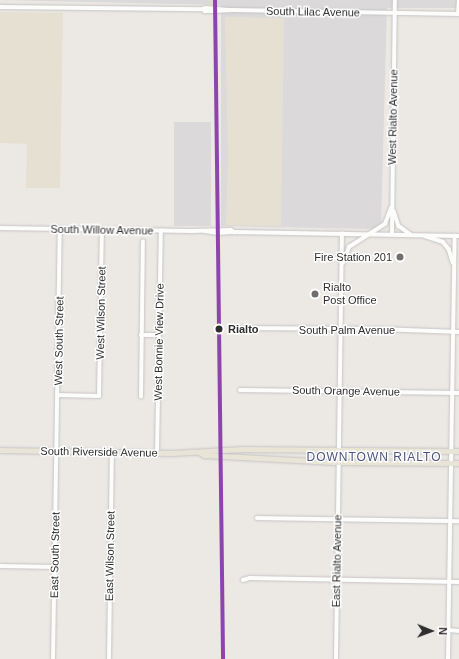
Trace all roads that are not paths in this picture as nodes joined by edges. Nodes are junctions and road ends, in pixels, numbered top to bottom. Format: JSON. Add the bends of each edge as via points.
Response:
{"nodes":[{"id":1,"x":395,"y":0,"type":"edge"},
{"id":2,"x":459,"y":0,"type":"edge"},
{"id":3,"x":0,"y":7,"type":"edge"},
{"id":4,"x":394,"y":13,"type":"junction"},
{"id":5,"x":459,"y":14,"type":"edge"},
{"id":6,"x":392,"y":205,"type":"junction"},
{"id":7,"x":0,"y":228,"type":"edge"},
{"id":8,"x":60,"y":230,"type":"junction"},
{"id":9,"x":102,"y":230,"type":"junction"},
{"id":10,"x":161,"y":231,"type":"junction"},
{"id":11,"x":342,"y":234,"type":"junction"},
{"id":12,"x":370,"y":234,"type":"junction"},
{"id":13,"x":392,"y":234,"type":"junction"},
{"id":14,"x":411,"y":234,"type":"junction"},
{"id":15,"x":421,"y":235,"type":"junction"},
{"id":16,"x":457,"y":236,"type":"edge"},
{"id":17,"x":143,"y":242,"type":"dead end"},
{"id":18,"x":454,"y":265,"type":"junction"},
{"id":19,"x":342,"y":266,"type":"junction"},
{"id":20,"x":240,"y":328,"type":"dead end"},
{"id":21,"x":341,"y":330,"type":"junction"},
{"id":22,"x":454,"y":332,"type":"junction"},
{"id":23,"x":459,"y":332,"type":"edge"},
{"id":24,"x":141,"y":335,"type":"junction"},
{"id":25,"x":159,"y":335,"type":"junction"},
{"id":26,"x":240,"y":390,"type":"dead end"},
{"id":27,"x":341,"y":391,"type":"junction"},
{"id":28,"x":453,"y":393,"type":"junction"},
{"id":29,"x":459,"y":393,"type":"edge"},
{"id":30,"x":57,"y":395,"type":"junction"},
{"id":31,"x":141,"y":397,"type":"dead end"},
{"id":32,"x":340,"y":449,"type":"junction"},
{"id":33,"x":0,"y":450,"type":"edge"},
{"id":34,"x":452,"y":451,"type":"junction"},
{"id":35,"x":56,"y":452,"type":"junction"},
{"id":36,"x":199,"y":452,"type":"junction"},
{"id":37,"x":459,"y":452,"type":"edge"},
{"id":38,"x":112,"y":453,"type":"junction"},
{"id":39,"x":157,"y":453,"type":"junction"},
{"id":40,"x":339,"y":462,"type":"junction"},
{"id":41,"x":452,"y":463,"type":"junction"},
{"id":42,"x":459,"y":463,"type":"edge"},
{"id":43,"x":257,"y":518,"type":"dead end"},
{"id":44,"x":338,"y":520,"type":"junction"},
{"id":45,"x":451,"y":521,"type":"junction"},
{"id":46,"x":459,"y":522,"type":"edge"},
{"id":47,"x":0,"y":566,"type":"edge"},
{"id":48,"x":55,"y":567,"type":"junction"},
{"id":49,"x":243,"y":580,"type":"dead end"},
{"id":50,"x":337,"y":580,"type":"junction"},
{"id":51,"x":450,"y":582,"type":"junction"},
{"id":52,"x":459,"y":582,"type":"edge"},
{"id":53,"x":449,"y":630,"type":"junction"},
{"id":54,"x":459,"y":631,"type":"edge"},
{"id":55,"x":53,"y":659,"type":"edge"},
{"id":56,"x":109,"y":659,"type":"edge"},
{"id":57,"x":336,"y":659,"type":"edge"},
{"id":58,"x":448,"y":659,"type":"edge"}],
"edges":[{"from":1,"to":4,"type":"street","name":"West Rialto Avenue"},
{"from":2,"to":5,"type":"street"},
{"from":3,"to":4,"type":"street","name":"South Lilac Avenue"},
{"from":4,"to":5,"type":"street","name":"South Lilac Avenue"},
{"from":4,"to":6,"type":"street","name":"West Rialto Avenue"},
{"from":6,"to":12,"type":"street","via":[[385,224]]},
{"from":6,"to":13,"type":"street","name":"West Rialto Avenue"},
{"from":6,"to":14,"type":"street","via":[[400,226]]},
{"from":7,"to":8,"type":"street","name":"South Willow Avenue"},
{"from":8,"to":9,"type":"street","name":"South Willow Avenue"},
{"from":8,"to":30,"type":"street","name":"West South Street"},
{"from":9,"to":10,"type":"street","name":"South Willow Avenue"},
{"from":9,"to":30,"type":"street","name":"West Wilson Street","via":[[99,396]]},
{"from":10,"to":11,"type":"street","name":"South Willow Avenue"},
{"from":10,"to":25,"type":"street","name":"West Bonnie View Drive"},
{"from":11,"to":12,"type":"street","name":"South Willow Avenue"},
{"from":11,"to":19,"type":"street"},
{"from":12,"to":13,"type":"street","name":"South Willow Avenue"},
{"from":12,"to":19,"type":"street","via":[[349,247]]},
{"from":13,"to":14,"type":"street","name":"South Willow Avenue"},
{"from":14,"to":15,"type":"street","name":"South Willow Avenue"},
{"from":15,"to":16,"type":"street"},
{"from":15,"to":18,"type":"street","via":[[443,242],[449,249]]},
{"from":16,"to":18,"type":"street"},
{"from":17,"to":24,"type":"street"},
{"from":18,"to":22,"type":"street"},
{"from":19,"to":21,"type":"street"},
{"from":20,"to":21,"type":"street","name":"South Palm Avenue"},
{"from":21,"to":22,"type":"street","name":"South Palm Avenue"},
{"from":21,"to":27,"type":"street"},
{"from":22,"to":23,"type":"street","name":"South Palm Avenue"},
{"from":22,"to":28,"type":"street"},
{"from":24,"to":25,"type":"street"},
{"from":24,"to":31,"type":"street"},
{"from":25,"to":39,"type":"street","name":"West Bonnie View Drive"},
{"from":26,"to":27,"type":"street","name":"South Orange Avenue"},
{"from":27,"to":28,"type":"street","name":"South Orange Avenue"},
{"from":27,"to":32,"type":"street"},
{"from":28,"to":29,"type":"street","name":"South Orange Avenue"},
{"from":28,"to":34,"type":"street"},
{"from":30,"to":35,"type":"street","name":"West South Street"},
{"from":32,"to":34,"type":"main road","name":"South Riverside Avenue"},
{"from":32,"to":36,"type":"main road","name":"South Riverside Avenue","via":[[242,449]]},
{"from":32,"to":40,"type":"street"},
{"from":33,"to":35,"type":"main road","name":"South Riverside Avenue"},
{"from":34,"to":37,"type":"main road","name":"South Riverside Avenue"},
{"from":34,"to":41,"type":"street"},
{"from":35,"to":38,"type":"main road","name":"South Riverside Avenue"},
{"from":35,"to":48,"type":"street","name":"East South Street"},
{"from":36,"to":39,"type":"main road","name":"South Riverside Avenue"},
{"from":36,"to":40,"type":"main road","name":"South Riverside Avenue","via":[[204,455]]},
{"from":38,"to":39,"type":"main road","name":"South Riverside Avenue"},
{"from":38,"to":56,"type":"street","name":"East Wilson Street"},
{"from":40,"to":41,"type":"main road","name":"South Riverside Avenue"},
{"from":40,"to":44,"type":"street","name":"East Rialto Avenue"},
{"from":41,"to":42,"type":"main road","name":"South Riverside Avenue"},
{"from":41,"to":45,"type":"street"},
{"from":43,"to":44,"type":"street"},
{"from":44,"to":45,"type":"street"},
{"from":44,"to":50,"type":"street","name":"East Rialto Avenue"},
{"from":45,"to":46,"type":"street"},
{"from":45,"to":51,"type":"street"},
{"from":47,"to":48,"type":"street"},
{"from":48,"to":55,"type":"street","name":"East South Street"},
{"from":49,"to":50,"type":"street"},
{"from":50,"to":51,"type":"street"},
{"from":50,"to":57,"type":"street","name":"East Rialto Avenue"},
{"from":51,"to":52,"type":"street"},
{"from":51,"to":53,"type":"street"},
{"from":53,"to":54,"type":"street"},
{"from":53,"to":58,"type":"street"}]}
